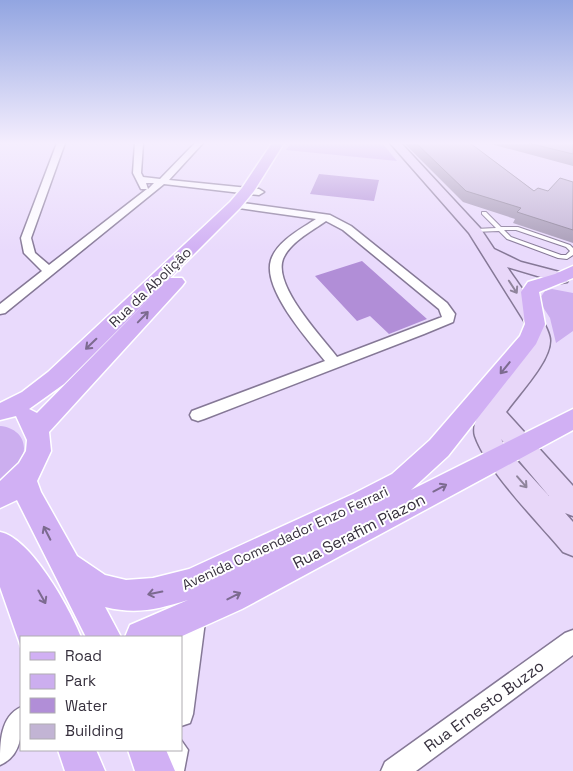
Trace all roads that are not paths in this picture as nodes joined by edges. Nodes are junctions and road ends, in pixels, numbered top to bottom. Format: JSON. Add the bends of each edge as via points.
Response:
{"nodes":[{"id":1,"x":48,"y":179,"type":"edge"},
{"id":2,"x":139,"y":179,"type":"joint"},
{"id":3,"x":258,"y":179,"type":"edge"},
{"id":4,"x":262,"y":179,"type":"edge"},
{"id":5,"x":429,"y":179,"type":"edge"},
{"id":6,"x":163,"y":181,"type":"junction"},
{"id":7,"x":148,"y":193,"type":"junction"},
{"id":8,"x":247,"y":198,"type":"junction"},
{"id":9,"x":484,"y":213,"type":"dead end"},
{"id":10,"x":326,"y":217,"type":"junction"},
{"id":11,"x":500,"y":229,"type":"junction"},
{"id":12,"x":476,"y":231,"type":"junction"},
{"id":13,"x":489,"y":252,"type":"junction"},
{"id":14,"x":573,"y":252,"type":"edge"},
{"id":15,"x":49,"y":271,"type":"junction"},
{"id":16,"x":569,"y":277,"type":"edge"},
{"id":17,"x":0,"y":310,"type":"edge"},
{"id":18,"x":535,"y":324,"type":"junction"},
{"id":19,"x":334,"y":363,"type":"junction"},
{"id":20,"x":2,"y":412,"type":"edge"},
{"id":21,"x":198,"y":415,"type":"dead end"},
{"id":22,"x":573,"y":419,"type":"edge"},
{"id":23,"x":37,"y":428,"type":"junction"},
{"id":24,"x":510,"y":452,"type":"junction"},
{"id":25,"x":11,"y":487,"type":"edge"},
{"id":26,"x":573,"y":504,"type":"edge"},
{"id":27,"x":573,"y":542,"type":"edge"},
{"id":28,"x":0,"y":545,"type":"edge"},
{"id":29,"x":64,"y":566,"type":"junction"},
{"id":30,"x":195,"y":614,"type":"junction"},
{"id":31,"x":34,"y":636,"type":"edge"},
{"id":32,"x":63,"y":636,"type":"edge"},
{"id":33,"x":103,"y":636,"type":"edge"},
{"id":34,"x":144,"y":636,"type":"edge"},
{"id":35,"x":573,"y":641,"type":"edge"},
{"id":36,"x":182,"y":707,"type":"edge"},
{"id":37,"x":20,"y":721,"type":"edge"},
{"id":38,"x":77,"y":751,"type":"edge"},
{"id":39,"x":147,"y":751,"type":"edge"},
{"id":40,"x":175,"y":751,"type":"edge"},
{"id":41,"x":0,"y":752,"type":"edge"},
{"id":42,"x":85,"y":771,"type":"edge"},
{"id":43,"x":155,"y":771,"type":"edge"},
{"id":44,"x":171,"y":771,"type":"edge"},
{"id":45,"x":394,"y":771,"type":"edge"}],
"edges":[{"from":1,"to":15,"type":"street","via":[[25,246],[30,255]]},
{"from":2,"to":6,"type":"street"},
{"from":2,"to":7,"type":"street"},
{"from":3,"to":8,"type":"main road","name":"Rua da Abolição"},
{"from":4,"to":8,"type":"main road","name":"Rua da Abolição"},
{"from":5,"to":12,"type":"main road"},
{"from":6,"to":7,"type":"street"},
{"from":6,"to":8,"type":"street"},
{"from":7,"to":15,"type":"street"},
{"from":8,"to":10,"type":"street"},
{"from":8,"to":20,"type":"main road","name":"Rua da Abolição","one_way":true,"via":[[56,378],[30,398]]},
{"from":23,"to":8,"type":"main road","name":"Rua da Abolição","one_way":true},
{"from":9,"to":11,"type":"lane"},
{"from":10,"to":19,"type":"street","via":[[285,249],[276,260],[275,272],[279,287]]},
{"from":10,"to":19,"type":"street","via":[[347,228],[449,314],[448,319]]},
{"from":11,"to":12,"type":"lane"},
{"from":11,"to":14,"type":"lane","via":[[516,228],[568,246]]},
{"from":11,"to":14,"type":"lane","via":[[509,238],[560,257],[567,257]]},
{"from":12,"to":13,"type":"main road"},
{"from":13,"to":16,"type":"main road","via":[[515,265]]},
{"from":13,"to":18,"type":"main road","one_way":true},
{"from":15,"to":17,"type":"street"},
{"from":16,"to":18,"type":"main road","via":[[534,286],[530,292]]},
{"from":18,"to":24,"type":"main road","via":[[541,339],[538,354],[493,412]]},
{"from":18,"to":29,"type":"main road","name":"Avenida Comendador Enzo Ferrari","one_way":true,"via":[[529,339],[440,448],[401,482],[362,503],[191,584],[153,594],[126,596],[98,589]]},
{"from":19,"to":21,"type":"street"},
{"from":20,"to":23,"type":"main road","via":[[26,418]]},
{"from":22,"to":24,"type":"main road","name":"Rua Serafim Piazon"},
{"from":23,"to":25,"type":"main road","via":[[40,450],[34,464]]},
{"from":24,"to":26,"type":"main road"},
{"from":24,"to":27,"type":"main road","one_way":true},
{"from":30,"to":24,"type":"main road","name":"Rua Serafim Piazon","one_way":true},
{"from":29,"to":25,"type":"main road","one_way":true,"via":[[29,497]]},
{"from":28,"to":31,"type":"main road"},
{"from":28,"to":32,"type":"main road","one_way":true,"via":[[30,574]]},
{"from":29,"to":33,"type":"main road"},
{"from":30,"to":34,"type":"main road","name":"Rua Serafim Piazon"},
{"from":30,"to":36,"type":"street"},
{"from":35,"to":45,"type":"street","name":"Rua Ernesto Buzzo"},
{"from":37,"to":41,"type":"street"},
{"from":38,"to":42,"type":"main road"},
{"from":39,"to":43,"type":"main road"},
{"from":40,"to":44,"type":"street"}]}
